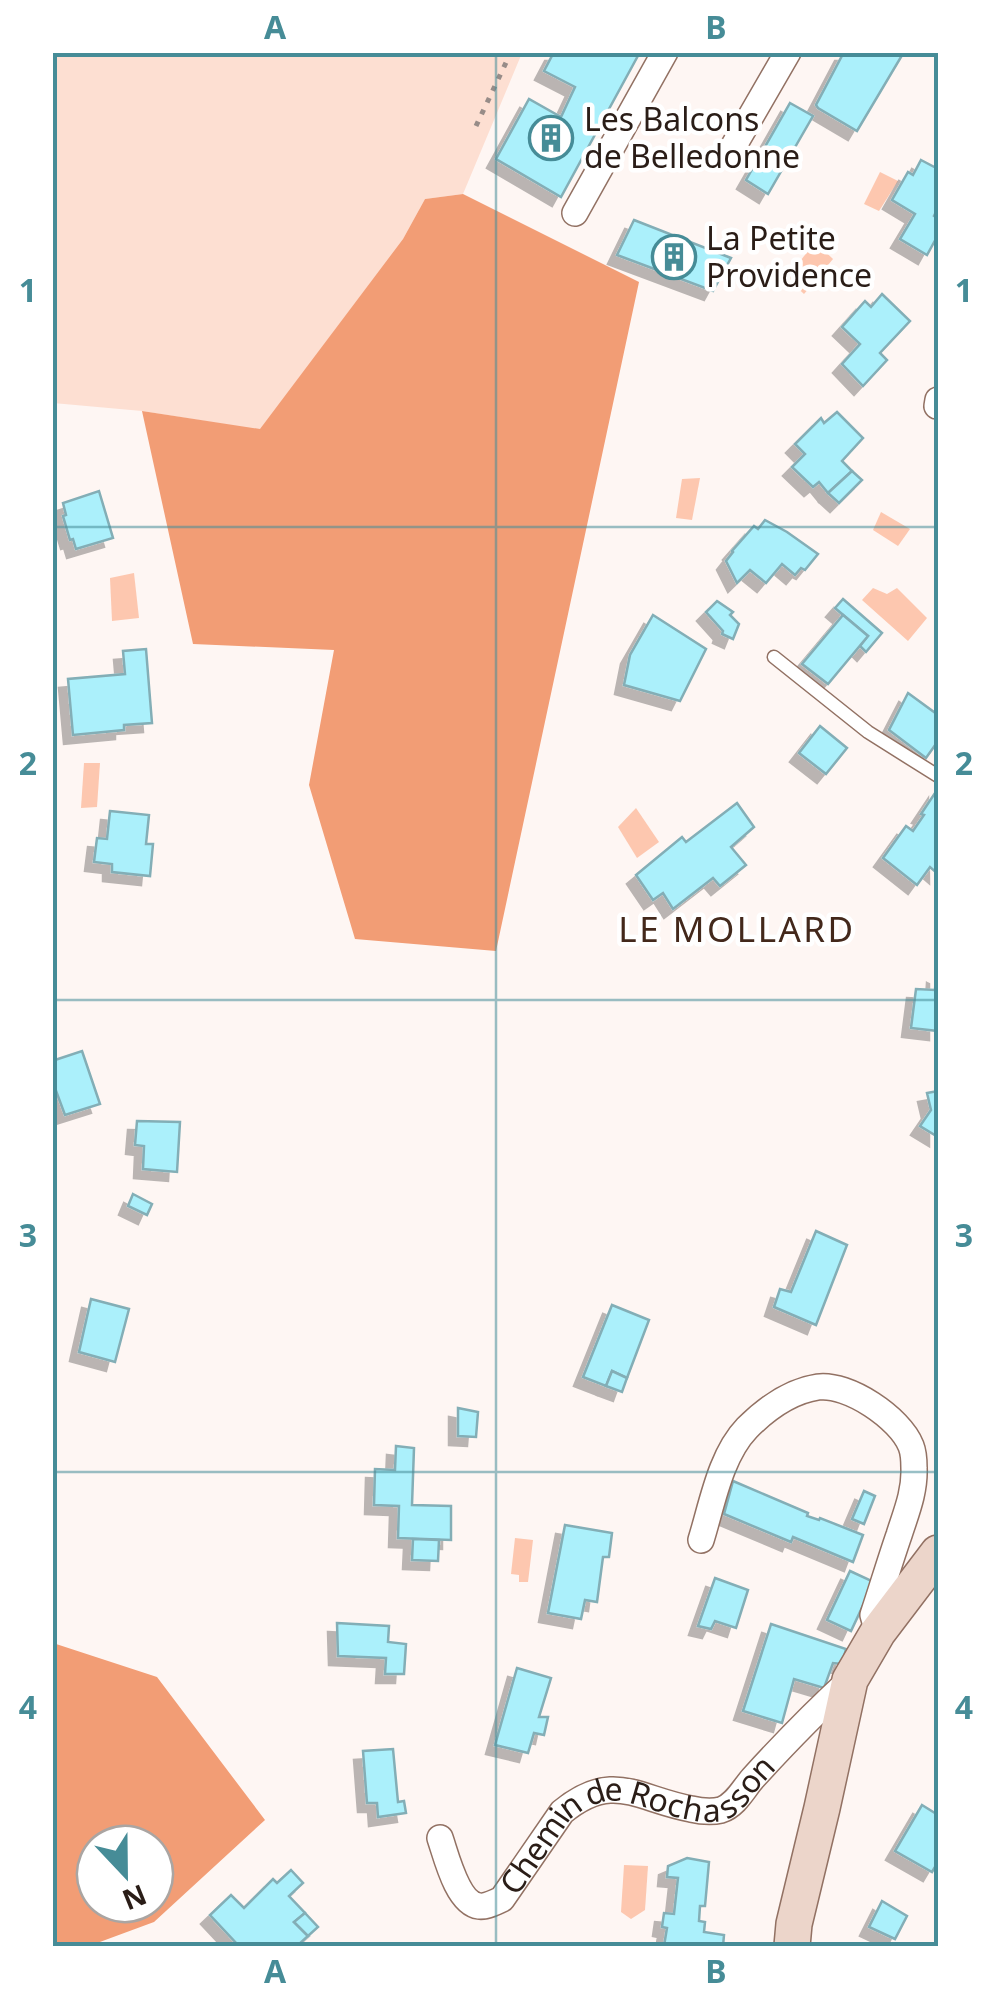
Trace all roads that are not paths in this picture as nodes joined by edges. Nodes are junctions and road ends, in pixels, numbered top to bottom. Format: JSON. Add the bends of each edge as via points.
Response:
{"nodes":[{"id":1,"x":665,"y":52,"type":"edge"},
{"id":2,"x":788,"y":52,"type":"edge"},
{"id":3,"x":729,"y":154,"type":"dead end"},
{"id":4,"x":575,"y":213,"type":"dead end"},
{"id":5,"x":774,"y":658,"type":"dead end"},
{"id":6,"x":938,"y":776,"type":"edge"},
{"id":7,"x":700,"y":1540,"type":"dead end"},
{"id":8,"x":938,"y":1552,"type":"edge"},
{"id":9,"x":878,"y":1632,"type":"junction"},
{"id":10,"x":850,"y":1680,"type":"junction"},
{"id":11,"x":440,"y":1838,"type":"dead end"},
{"id":12,"x":792,"y":1946,"type":"edge"}],
"edges":[{"from":1,"to":4,"type":"street"},
{"from":2,"to":3,"type":"street"},
{"from":5,"to":6,"type":"lane","via":[[868,732]]},
{"from":7,"to":9,"type":"street","name":"Chemin de Rochasson","via":[[744,1430],[778,1402],[824,1386],[872,1405],[911,1446],[914,1467],[914,1490],[873,1614]]},
{"from":8,"to":9,"type":"street","name":"Chemin de Rochasson"},
{"from":9,"to":10,"type":"street","name":"Chemin de Rochasson"},
{"from":10,"to":11,"type":"street","name":"Chemin de Rochasson","via":[[723,1810],[697,1811],[622,1789],[592,1793],[562,1812],[502,1899],[492,1903],[470,1902],[459,1889]]},
{"from":10,"to":12,"type":"street","name":"Chemin de Rochasson"}]}
